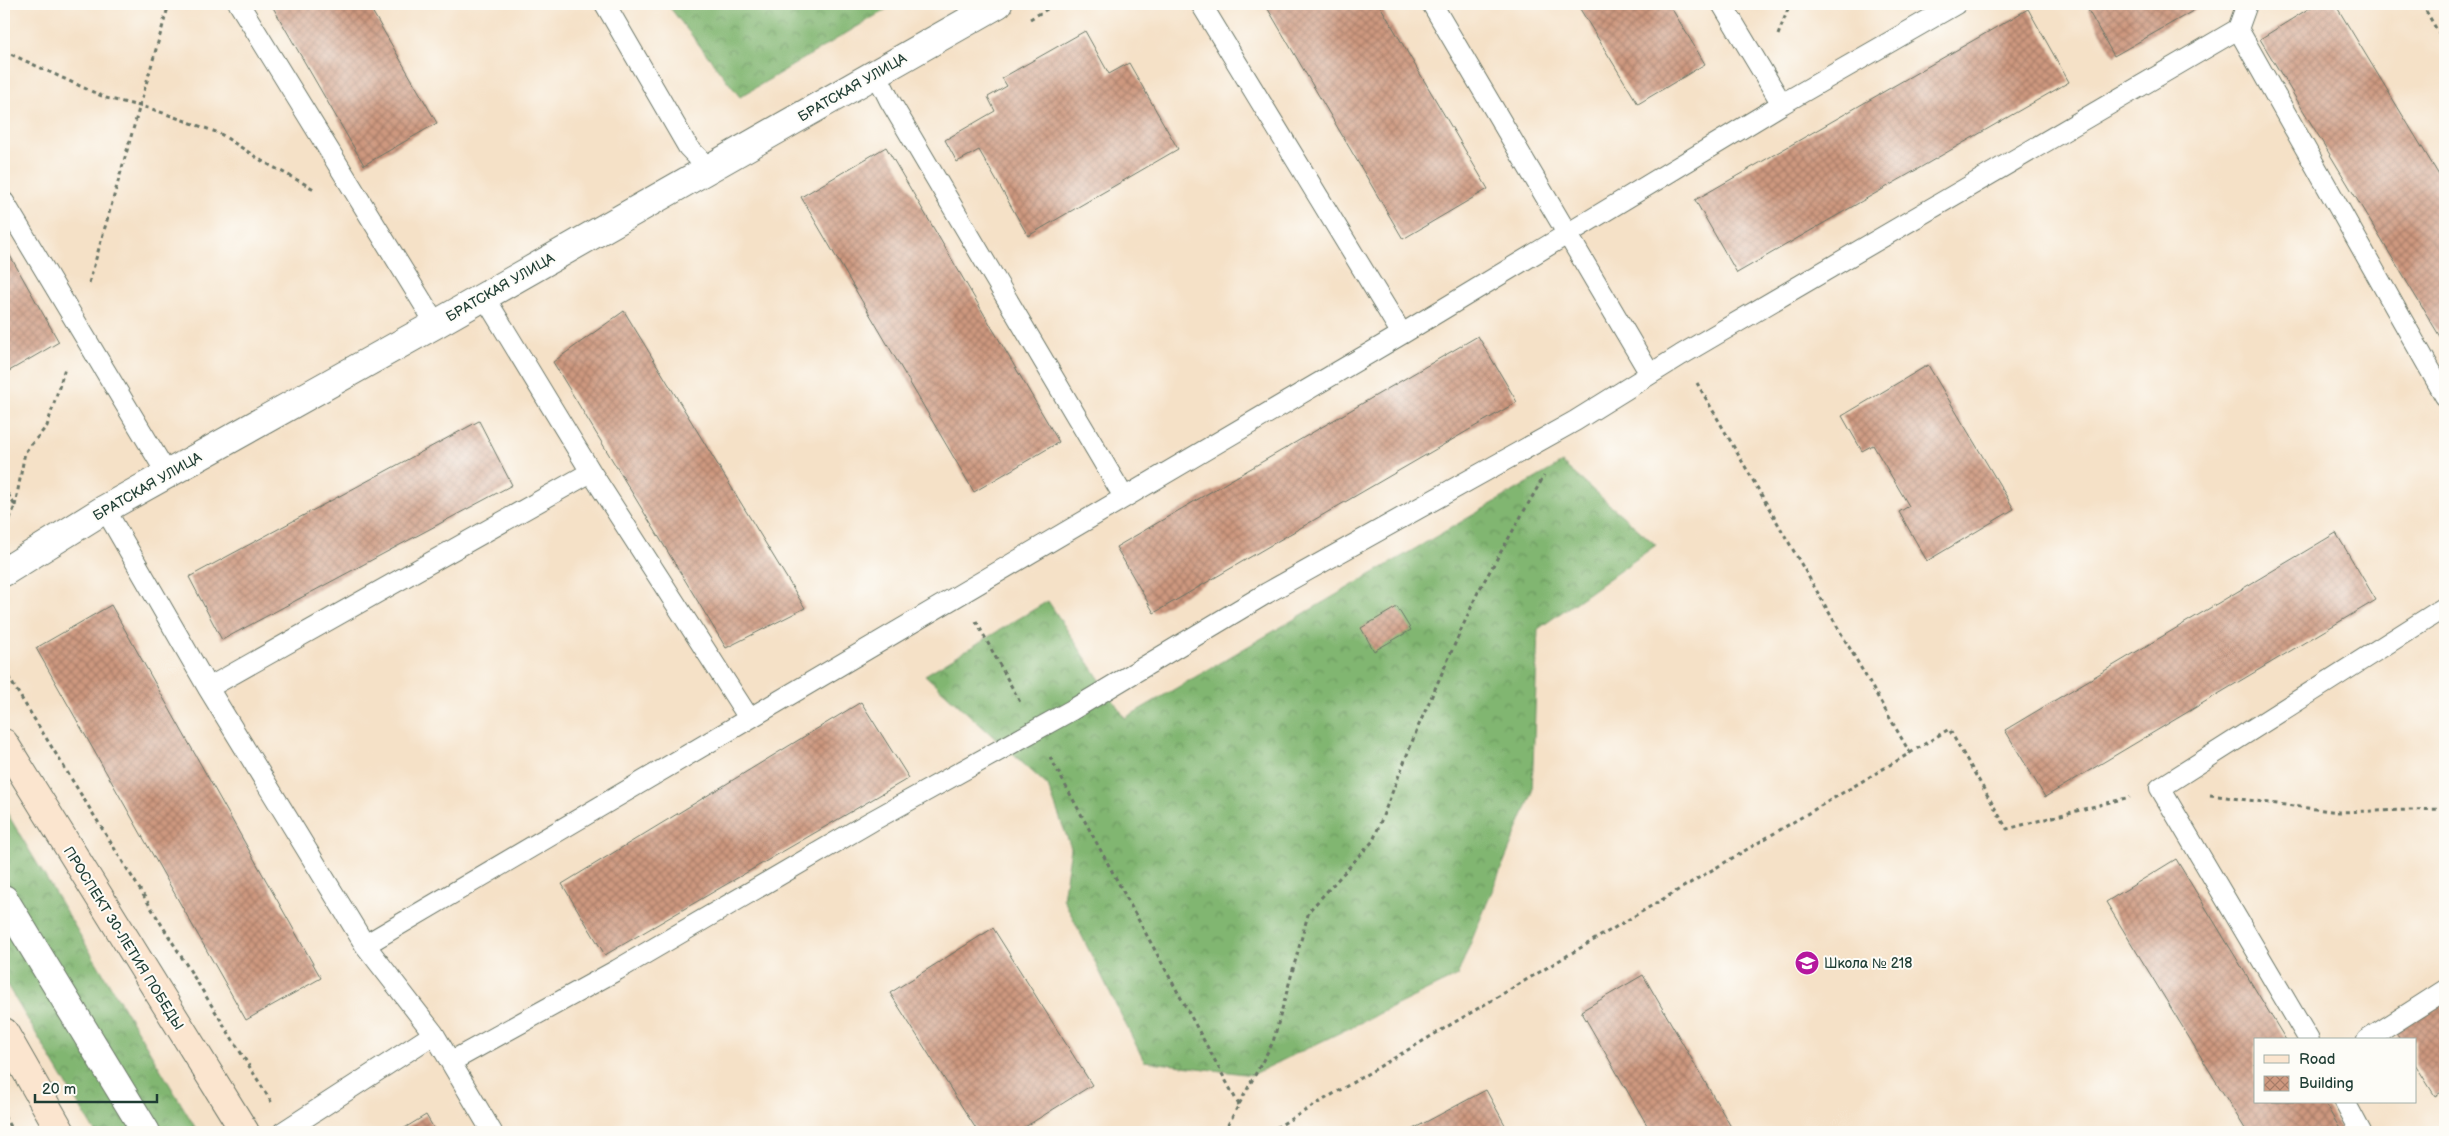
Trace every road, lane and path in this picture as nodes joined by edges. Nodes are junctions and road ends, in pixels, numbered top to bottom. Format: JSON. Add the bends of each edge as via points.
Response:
{"nodes":[{"id":1,"x":169,"y":4,"type":"edge"},
{"id":2,"x":239,"y":4,"type":"edge"},
{"id":3,"x":605,"y":4,"type":"edge"},
{"id":4,"x":998,"y":4,"type":"edge"},
{"id":5,"x":1201,"y":4,"type":"edge"},
{"id":6,"x":1432,"y":4,"type":"edge"},
{"id":7,"x":1722,"y":4,"type":"edge"},
{"id":8,"x":1956,"y":4,"type":"edge"},
{"id":9,"x":2247,"y":4,"type":"edge"},
{"id":10,"x":2422,"y":4,"type":"edge"},
{"id":11,"x":2238,"y":29,"type":"junction"},
{"id":12,"x":2445,"y":44,"type":"edge"},
{"id":13,"x":4,"y":51,"type":"edge"},
{"id":14,"x":876,"y":73,"type":"junction"},
{"id":15,"x":1782,"y":104,"type":"junction"},
{"id":16,"x":141,"y":106,"type":"junction"},
{"id":17,"x":709,"y":169,"type":"junction"},
{"id":18,"x":4,"y":202,"type":"edge"},
{"id":19,"x":364,"y":208,"type":"junction"},
{"id":20,"x":1567,"y":234,"type":"junction"},
{"id":21,"x":484,"y":296,"type":"junction"},
{"id":22,"x":436,"y":324,"type":"junction"},
{"id":23,"x":77,"y":325,"type":"junction"},
{"id":24,"x":1402,"y":334,"type":"junction"},
{"id":25,"x":1681,"y":354,"type":"junction"},
{"id":26,"x":1650,"y":374,"type":"junction"},
{"id":27,"x":2445,"y":396,"type":"edge"},
{"id":28,"x":592,"y":472,"type":"junction"},
{"id":29,"x":1546,"y":472,"type":"dead end"},
{"id":30,"x":167,"y":474,"type":"junction"},
{"id":31,"x":4,"y":486,"type":"edge"},
{"id":32,"x":1124,"y":497,"type":"junction"},
{"id":33,"x":16,"y":506,"type":"junction"},
{"id":34,"x":105,"y":509,"type":"junction"},
{"id":35,"x":4,"y":533,"type":"edge"},
{"id":36,"x":4,"y":572,"type":"edge"},
{"id":37,"x":961,"y":594,"type":"junction"},
{"id":38,"x":2445,"y":607,"type":"edge"},
{"id":39,"x":4,"y":670,"type":"edge"},
{"id":40,"x":208,"y":688,"type":"junction"},
{"id":41,"x":749,"y":718,"type":"junction"},
{"id":42,"x":1035,"y":730,"type":"junction"},
{"id":43,"x":4,"y":744,"type":"edge"},
{"id":44,"x":4,"y":899,"type":"edge"},
{"id":45,"x":365,"y":945,"type":"junction"},
{"id":46,"x":2445,"y":990,"type":"edge"},
{"id":47,"x":4,"y":1032,"type":"edge"},
{"id":48,"x":434,"y":1034,"type":"junction"},
{"id":49,"x":2308,"y":1038,"type":"edge"},
{"id":50,"x":2370,"y":1038,"type":"edge"},
{"id":51,"x":452,"y":1061,"type":"junction"},
{"id":52,"x":2346,"y":1104,"type":"edge"},
{"id":53,"x":1240,"y":1106,"type":"junction"},
{"id":54,"x":4,"y":1116,"type":"edge"},
{"id":55,"x":285,"y":1131,"type":"edge"},
{"id":56,"x":13,"y":1132,"type":"edge"},
{"id":57,"x":61,"y":1132,"type":"edge"},
{"id":58,"x":146,"y":1132,"type":"edge"},
{"id":59,"x":245,"y":1132,"type":"edge"},
{"id":60,"x":492,"y":1132,"type":"edge"},
{"id":61,"x":1224,"y":1132,"type":"edge"},
{"id":62,"x":1269,"y":1132,"type":"edge"},
{"id":63,"x":2362,"y":1132,"type":"edge"}],
"edges":[{"from":1,"to":16,"type":"path"},
{"from":2,"to":19,"type":"lane"},
{"from":3,"to":17,"type":"lane","via":[[688,147]]},
{"from":4,"to":14,"type":"street","name":"БРАТСКАЯ УЛИЦА"},
{"from":5,"to":24,"type":"lane"},
{"from":6,"to":20,"type":"lane"},
{"from":7,"to":15,"type":"lane"},
{"from":8,"to":15,"type":"lane"},
{"from":9,"to":11,"type":"lane"},
{"from":10,"to":12,"type":"path"},
{"from":11,"to":25,"type":"lane"},
{"from":11,"to":27,"type":"lane"},
{"from":13,"to":16,"type":"path","via":[[106,98]]},
{"from":14,"to":17,"type":"street","name":"БРАТСКАЯ УЛИЦА"},
{"from":14,"to":32,"type":"lane"},
{"from":15,"to":20,"type":"lane"},
{"from":16,"to":19,"type":"path","via":[[219,133],[262,161],[315,189]]},
{"from":16,"to":23,"type":"path"},
{"from":17,"to":21,"type":"street","name":"БРАТСКАЯ УЛИЦА"},
{"from":18,"to":23,"type":"lane"},
{"from":19,"to":22,"type":"lane"},
{"from":20,"to":24,"type":"lane"},
{"from":20,"to":26,"type":"lane"},
{"from":21,"to":22,"type":"street","name":"БРАТСКАЯ УЛИЦА"},
{"from":21,"to":28,"type":"lane"},
{"from":22,"to":30,"type":"street","name":"БРАТСКАЯ УЛИЦА"},
{"from":23,"to":30,"type":"lane"},
{"from":23,"to":33,"type":"path","via":[[48,426],[25,452]]},
{"from":24,"to":32,"type":"lane"},
{"from":25,"to":26,"type":"lane"},
{"from":25,"to":62,"type":"path","via":[[1910,753]]},
{"from":26,"to":42,"type":"lane","via":[[1575,421],[1267,593]]},
{"from":28,"to":40,"type":"lane"},
{"from":28,"to":41,"type":"lane"},
{"from":29,"to":53,"type":"path","via":[[1478,592],[1372,841],[1309,911],[1273,1042]]},
{"from":30,"to":34,"type":"street","name":"БРАТСКАЯ УЛИЦА"},
{"from":31,"to":33,"type":"path"},
{"from":32,"to":37,"type":"lane"},
{"from":33,"to":35,"type":"path"},
{"from":34,"to":36,"type":"street","name":"БРАТСКАЯ УЛИЦА"},
{"from":34,"to":40,"type":"lane"},
{"from":37,"to":41,"type":"lane"},
{"from":37,"to":42,"type":"path"},
{"from":38,"to":49,"type":"lane","via":[[2160,788]]},
{"from":39,"to":55,"type":"path"},
{"from":40,"to":45,"type":"lane"},
{"from":41,"to":45,"type":"lane"},
{"from":42,"to":51,"type":"lane"},
{"from":42,"to":53,"type":"path"},
{"from":43,"to":59,"type":"main road","name":"ПРОСПЕКТ 30-ЛЕТИЯ ПОБЕДЫ"},
{"from":44,"to":58,"type":"street"},
{"from":45,"to":48,"type":"lane"},
{"from":46,"to":50,"type":"lane"},
{"from":47,"to":57,"type":"main road"},
{"from":48,"to":51,"type":"lane"},
{"from":48,"to":55,"type":"lane"},
{"from":51,"to":60,"type":"lane"},
{"from":52,"to":63,"type":"lane"},
{"from":53,"to":61,"type":"path"},
{"from":54,"to":56,"type":"path"}]}
